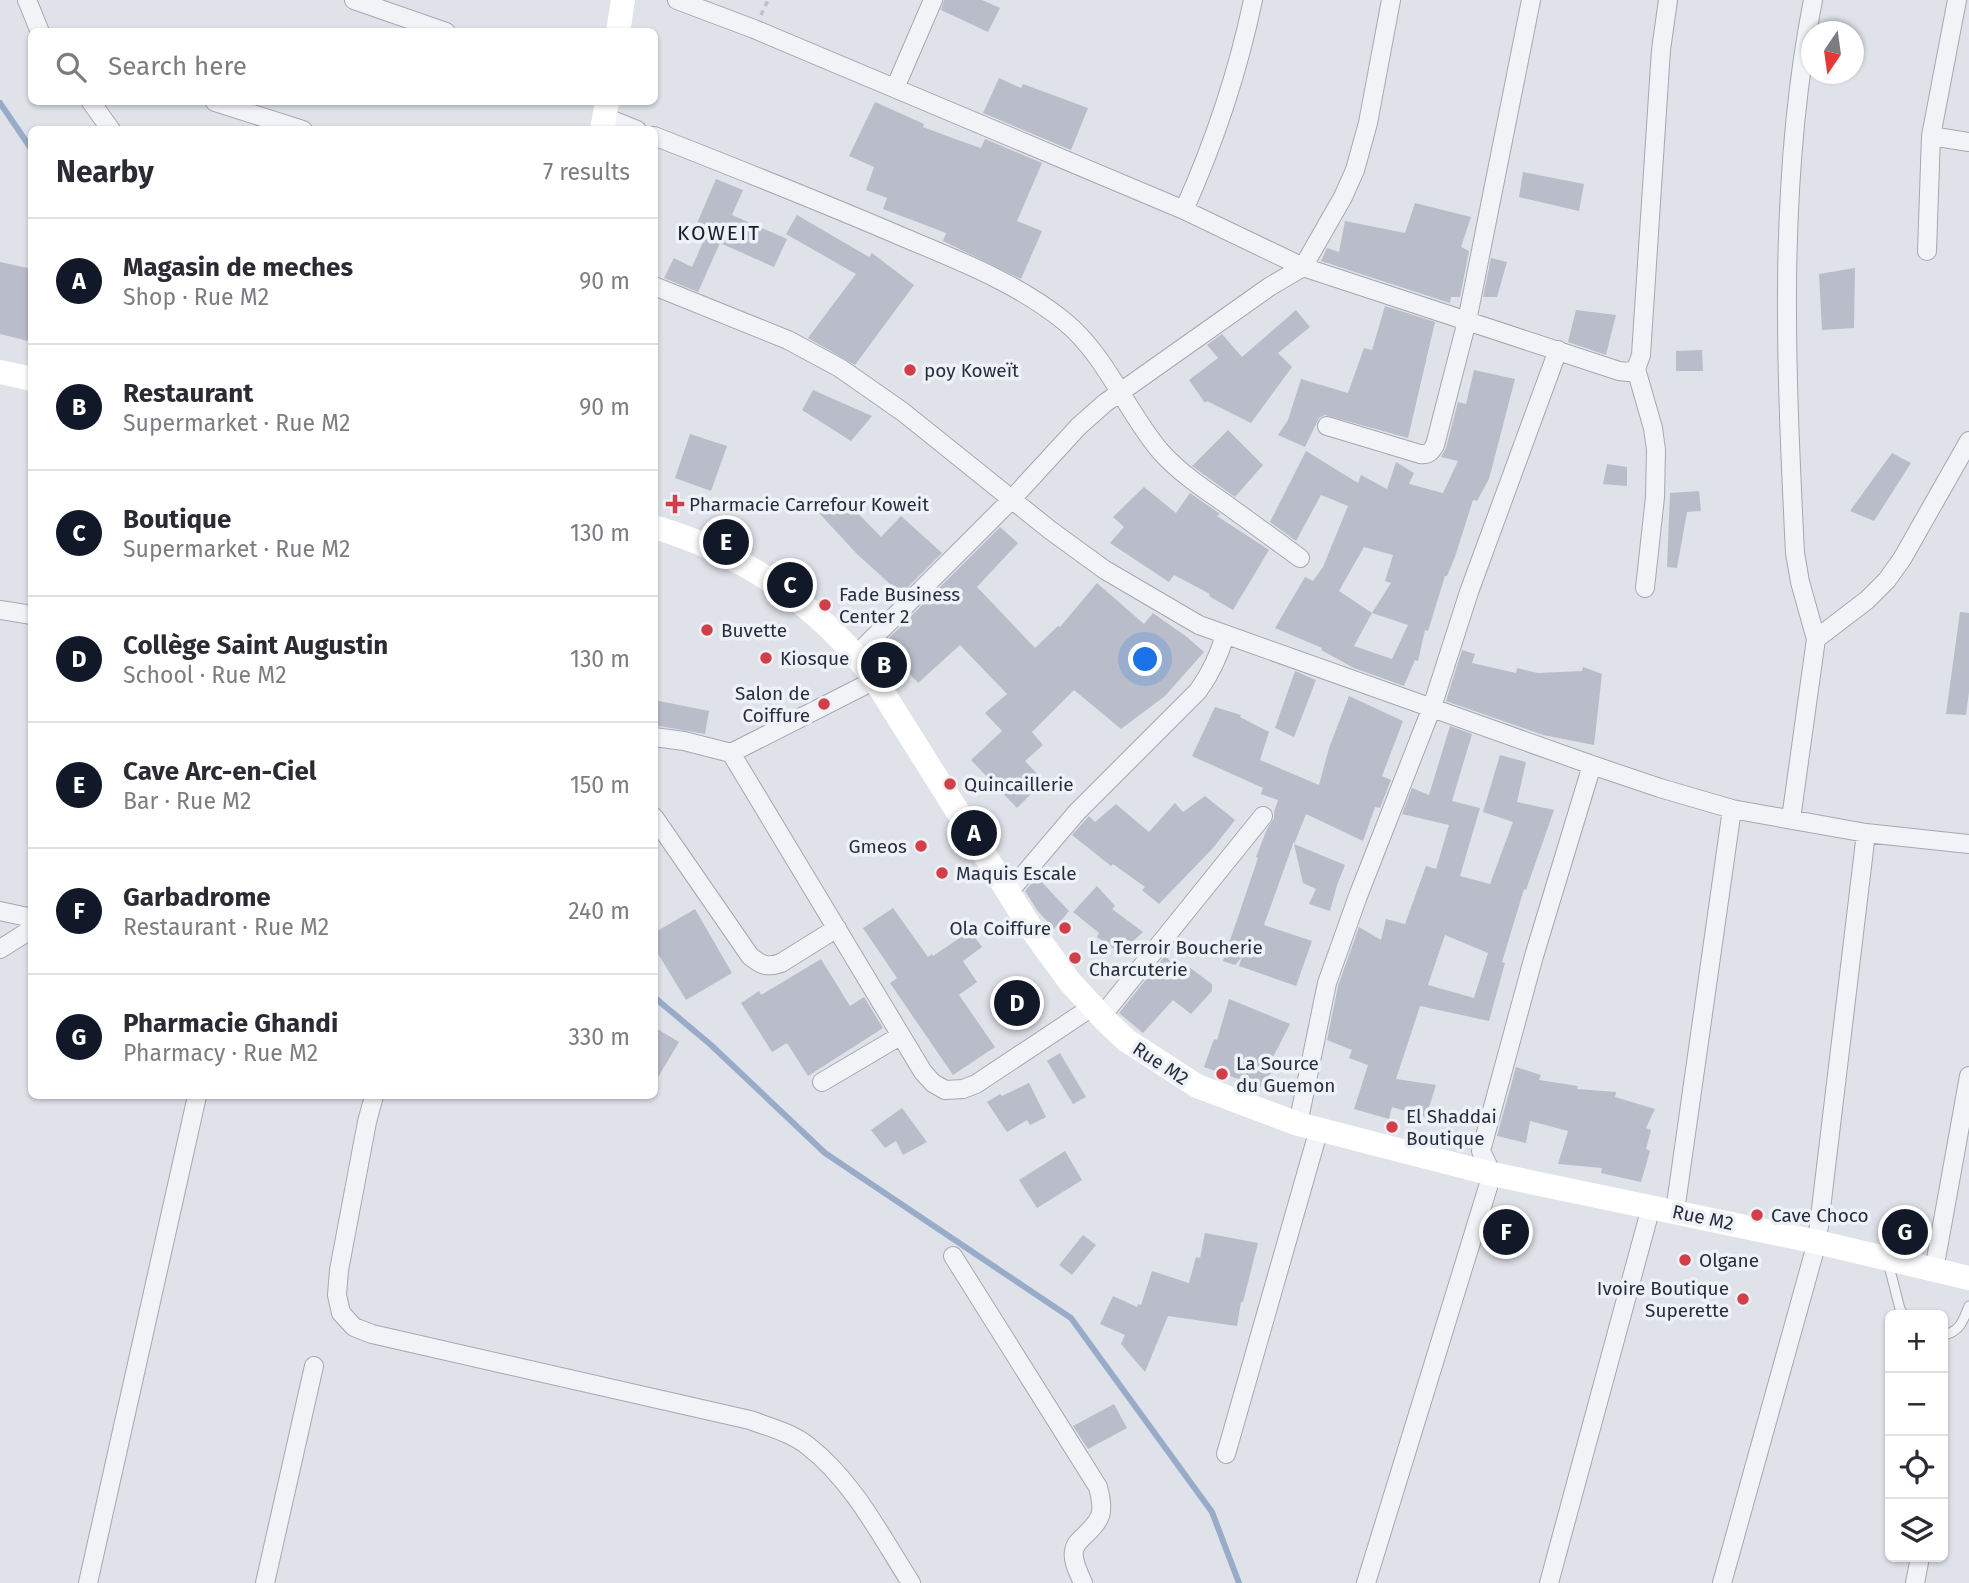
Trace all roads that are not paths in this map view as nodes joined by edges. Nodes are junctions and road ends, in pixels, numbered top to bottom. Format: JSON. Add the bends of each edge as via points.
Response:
{"nodes":[{"id":1,"x":27,"y":0,"type":"edge"},
{"id":2,"x":354,"y":0,"type":"edge"},
{"id":3,"x":623,"y":0,"type":"edge"},
{"id":4,"x":677,"y":0,"type":"edge"},
{"id":5,"x":933,"y":0,"type":"edge"},
{"id":6,"x":1253,"y":0,"type":"edge"},
{"id":7,"x":1391,"y":0,"type":"edge"},
{"id":8,"x":1531,"y":0,"type":"edge"},
{"id":9,"x":1668,"y":0,"type":"edge"},
{"id":10,"x":1813,"y":0,"type":"edge"},
{"id":11,"x":1957,"y":0,"type":"edge"},
{"id":12,"x":38,"y":28,"type":"edge"},
{"id":13,"x":434,"y":28,"type":"edge"},
{"id":14,"x":619,"y":28,"type":"edge"},
{"id":15,"x":895,"y":88,"type":"junction"},
{"id":16,"x":93,"y":105,"type":"edge"},
{"id":17,"x":224,"y":105,"type":"edge"},
{"id":18,"x":605,"y":116,"type":"edge"},
{"id":19,"x":108,"y":126,"type":"edge"},
{"id":20,"x":290,"y":126,"type":"edge"},
{"id":21,"x":628,"y":126,"type":"edge"},
{"id":22,"x":1931,"y":136,"type":"junction"},
{"id":23,"x":658,"y":138,"type":"edge"},
{"id":24,"x":1969,"y":142,"type":"edge"},
{"id":25,"x":1184,"y":210,"type":"junction"},
{"id":26,"x":1927,"y":251,"type":"dead end"},
{"id":27,"x":1303,"y":267,"type":"junction"},
{"id":28,"x":658,"y":288,"type":"edge"},
{"id":29,"x":1467,"y":321,"type":"junction"},
{"id":30,"x":1558,"y":350,"type":"junction"},
{"id":31,"x":1636,"y":369,"type":"junction"},
{"id":32,"x":0,"y":372,"type":"edge"},
{"id":33,"x":28,"y":378,"type":"edge"},
{"id":34,"x":1120,"y":393,"type":"junction"},
{"id":35,"x":1327,"y":426,"type":"dead end"},
{"id":36,"x":1969,"y":441,"type":"edge"},
{"id":37,"x":1012,"y":499,"type":"junction"},
{"id":38,"x":658,"y":528,"type":"edge"},
{"id":39,"x":1300,"y":558,"type":"dead end"},
{"id":40,"x":1645,"y":588,"type":"dead end"},
{"id":41,"x":0,"y":610,"type":"edge"},
{"id":42,"x":28,"y":614,"type":"edge"},
{"id":43,"x":1225,"y":635,"type":"junction"},
{"id":44,"x":1816,"y":639,"type":"junction"},
{"id":45,"x":856,"y":655,"type":"junction"},
{"id":46,"x":875,"y":680,"type":"junction"},
{"id":47,"x":1432,"y":707,"type":"junction"},
{"id":48,"x":658,"y":738,"type":"edge"},
{"id":49,"x":731,"y":753,"type":"junction"},
{"id":50,"x":1592,"y":765,"type":"junction"},
{"id":51,"x":1732,"y":809,"type":"junction"},
{"id":52,"x":1263,"y":816,"type":"dead end"},
{"id":53,"x":1791,"y":819,"type":"junction"},
{"id":54,"x":658,"y":823,"type":"edge"},
{"id":55,"x":1866,"y":833,"type":"junction"},
{"id":56,"x":1969,"y":844,"type":"edge"},
{"id":57,"x":1008,"y":893,"type":"junction"},
{"id":58,"x":0,"y":911,"type":"edge"},
{"id":59,"x":28,"y":917,"type":"edge"},
{"id":60,"x":837,"y":928,"type":"junction"},
{"id":61,"x":28,"y":932,"type":"edge"},
{"id":62,"x":0,"y":949,"type":"edge"},
{"id":63,"x":1097,"y":1012,"type":"junction"},
{"id":64,"x":900,"y":1036,"type":"junction"},
{"id":65,"x":1969,"y":1076,"type":"edge"},
{"id":66,"x":822,"y":1082,"type":"dead end"},
{"id":67,"x":196,"y":1099,"type":"edge"},
{"id":68,"x":373,"y":1099,"type":"edge"},
{"id":69,"x":1308,"y":1126,"type":"junction"},
{"id":70,"x":1492,"y":1174,"type":"junction"},
{"id":71,"x":1663,"y":1209,"type":"junction"},
{"id":72,"x":1816,"y":1242,"type":"junction"},
{"id":73,"x":953,"y":1256,"type":"dead end"},
{"id":74,"x":1888,"y":1260,"type":"junction"},
{"id":75,"x":1934,"y":1270,"type":"junction"},
{"id":76,"x":1969,"y":1278,"type":"edge"},
{"id":77,"x":1969,"y":1306,"type":"edge"},
{"id":78,"x":1900,"y":1310,"type":"edge"},
{"id":79,"x":1948,"y":1334,"type":"edge"},
{"id":80,"x":314,"y":1366,"type":"dead end"},
{"id":81,"x":1226,"y":1454,"type":"dead end"},
{"id":82,"x":1919,"y":1562,"type":"edge"},
{"id":83,"x":88,"y":1583,"type":"edge"},
{"id":84,"x":265,"y":1583,"type":"edge"},
{"id":85,"x":911,"y":1583,"type":"edge"},
{"id":86,"x":1083,"y":1583,"type":"edge"},
{"id":87,"x":1366,"y":1583,"type":"edge"},
{"id":88,"x":1549,"y":1583,"type":"edge"},
{"id":89,"x":1721,"y":1583,"type":"edge"},
{"id":90,"x":1915,"y":1583,"type":"edge"}],
"edges":[{"from":1,"to":12,"type":"street"},
{"from":2,"to":13,"type":"street"},
{"from":3,"to":14,"type":"street"},
{"from":4,"to":15,"type":"street"},
{"from":5,"to":15,"type":"street"},
{"from":6,"to":25,"type":"street","via":[[1216,131]]},
{"from":7,"to":27,"type":"street","via":[[1355,170]]},
{"from":8,"to":29,"type":"street"},
{"from":9,"to":31,"type":"street","via":[[1641,355]]},
{"from":10,"to":44,"type":"street","via":[[1791,162],[1787,362],[1794,553]]},
{"from":11,"to":22,"type":"street"},
{"from":15,"to":25,"type":"street"},
{"from":16,"to":19,"type":"street"},
{"from":17,"to":20,"type":"street"},
{"from":18,"to":21,"type":"street"},
{"from":22,"to":24,"type":"street"},
{"from":22,"to":26,"type":"street"},
{"from":23,"to":34,"type":"street","via":[[833,207],[1023,292],[1088,343]]},
{"from":25,"to":27,"type":"street"},
{"from":27,"to":29,"type":"street"},
{"from":27,"to":34,"type":"street"},
{"from":28,"to":37,"type":"street","via":[[788,340],[841,368]]},
{"from":29,"to":30,"type":"street"},
{"from":29,"to":35,"type":"street","via":[[1432,451],[1420,454]]},
{"from":30,"to":31,"type":"street","via":[[1619,371]]},
{"from":30,"to":47,"type":"street"},
{"from":31,"to":40,"type":"street","via":[[1656,450]]},
{"from":32,"to":33,"type":"street"},
{"from":34,"to":37,"type":"street","via":[[1079,426]]},
{"from":34,"to":39,"type":"street","via":[[1182,473]]},
{"from":36,"to":44,"type":"street","via":[[1887,580]]},
{"from":37,"to":43,"type":"street","via":[[1105,570],[1199,625]]},
{"from":37,"to":45,"type":"street"},
{"from":38,"to":45,"type":"street","name":"Rue M2","via":[[718,551],[768,578],[819,617]]},
{"from":41,"to":42,"type":"street"},
{"from":43,"to":47,"type":"street"},
{"from":43,"to":57,"type":"street","via":[[1198,691],[1077,812]]},
{"from":44,"to":53,"type":"street"},
{"from":45,"to":46,"type":"street","name":"Rue M2"},
{"from":46,"to":49,"type":"street"},
{"from":46,"to":57,"type":"street","name":"Rue M2"},
{"from":47,"to":50,"type":"street"},
{"from":47,"to":69,"type":"street","via":[[1326,983]]},
{"from":48,"to":49,"type":"street"},
{"from":49,"to":60,"type":"street"},
{"from":50,"to":51,"type":"street"},
{"from":50,"to":70,"type":"street","via":[[1481,1151]]},
{"from":51,"to":53,"type":"street"},
{"from":51,"to":71,"type":"street"},
{"from":52,"to":63,"type":"street"},
{"from":53,"to":55,"type":"street"},
{"from":54,"to":60,"type":"street","via":[[760,965],[781,963]]},
{"from":55,"to":56,"type":"street"},
{"from":55,"to":72,"type":"street"},
{"from":57,"to":63,"type":"street","name":"Rue M2","via":[[1054,961]]},
{"from":58,"to":59,"type":"street"},
{"from":60,"to":64,"type":"street"},
{"from":61,"to":62,"type":"street"},
{"from":63,"to":64,"type":"street","via":[[963,1089],[945,1090],[933,1083]]},
{"from":63,"to":69,"type":"street","name":"Rue M2","via":[[1126,1040],[1197,1086]]},
{"from":64,"to":66,"type":"street"},
{"from":65,"to":75,"type":"street"},
{"from":67,"to":83,"type":"street"},
{"from":68,"to":85,"type":"street","via":[[338,1282],[341,1313],[354,1327],[782,1431],[807,1445],[849,1489]]},
{"from":69,"to":70,"type":"street","name":"Rue M2"},
{"from":69,"to":81,"type":"street"},
{"from":70,"to":71,"type":"street","name":"Rue M2"},
{"from":70,"to":87,"type":"street"},
{"from":71,"to":72,"type":"street","name":"Rue M2"},
{"from":71,"to":88,"type":"street"},
{"from":72,"to":74,"type":"street","name":"Rue M2"},
{"from":72,"to":89,"type":"street"},
{"from":73,"to":86,"type":"street","via":[[1098,1488],[1101,1516],[1074,1552]]},
{"from":74,"to":75,"type":"street","name":"Rue M2"},
{"from":74,"to":78,"type":"lane"},
{"from":75,"to":76,"type":"street","name":"Rue M2"},
{"from":77,"to":79,"type":"lane","via":[[1961,1327]]},
{"from":80,"to":84,"type":"street"},
{"from":82,"to":90,"type":"street"}]}
